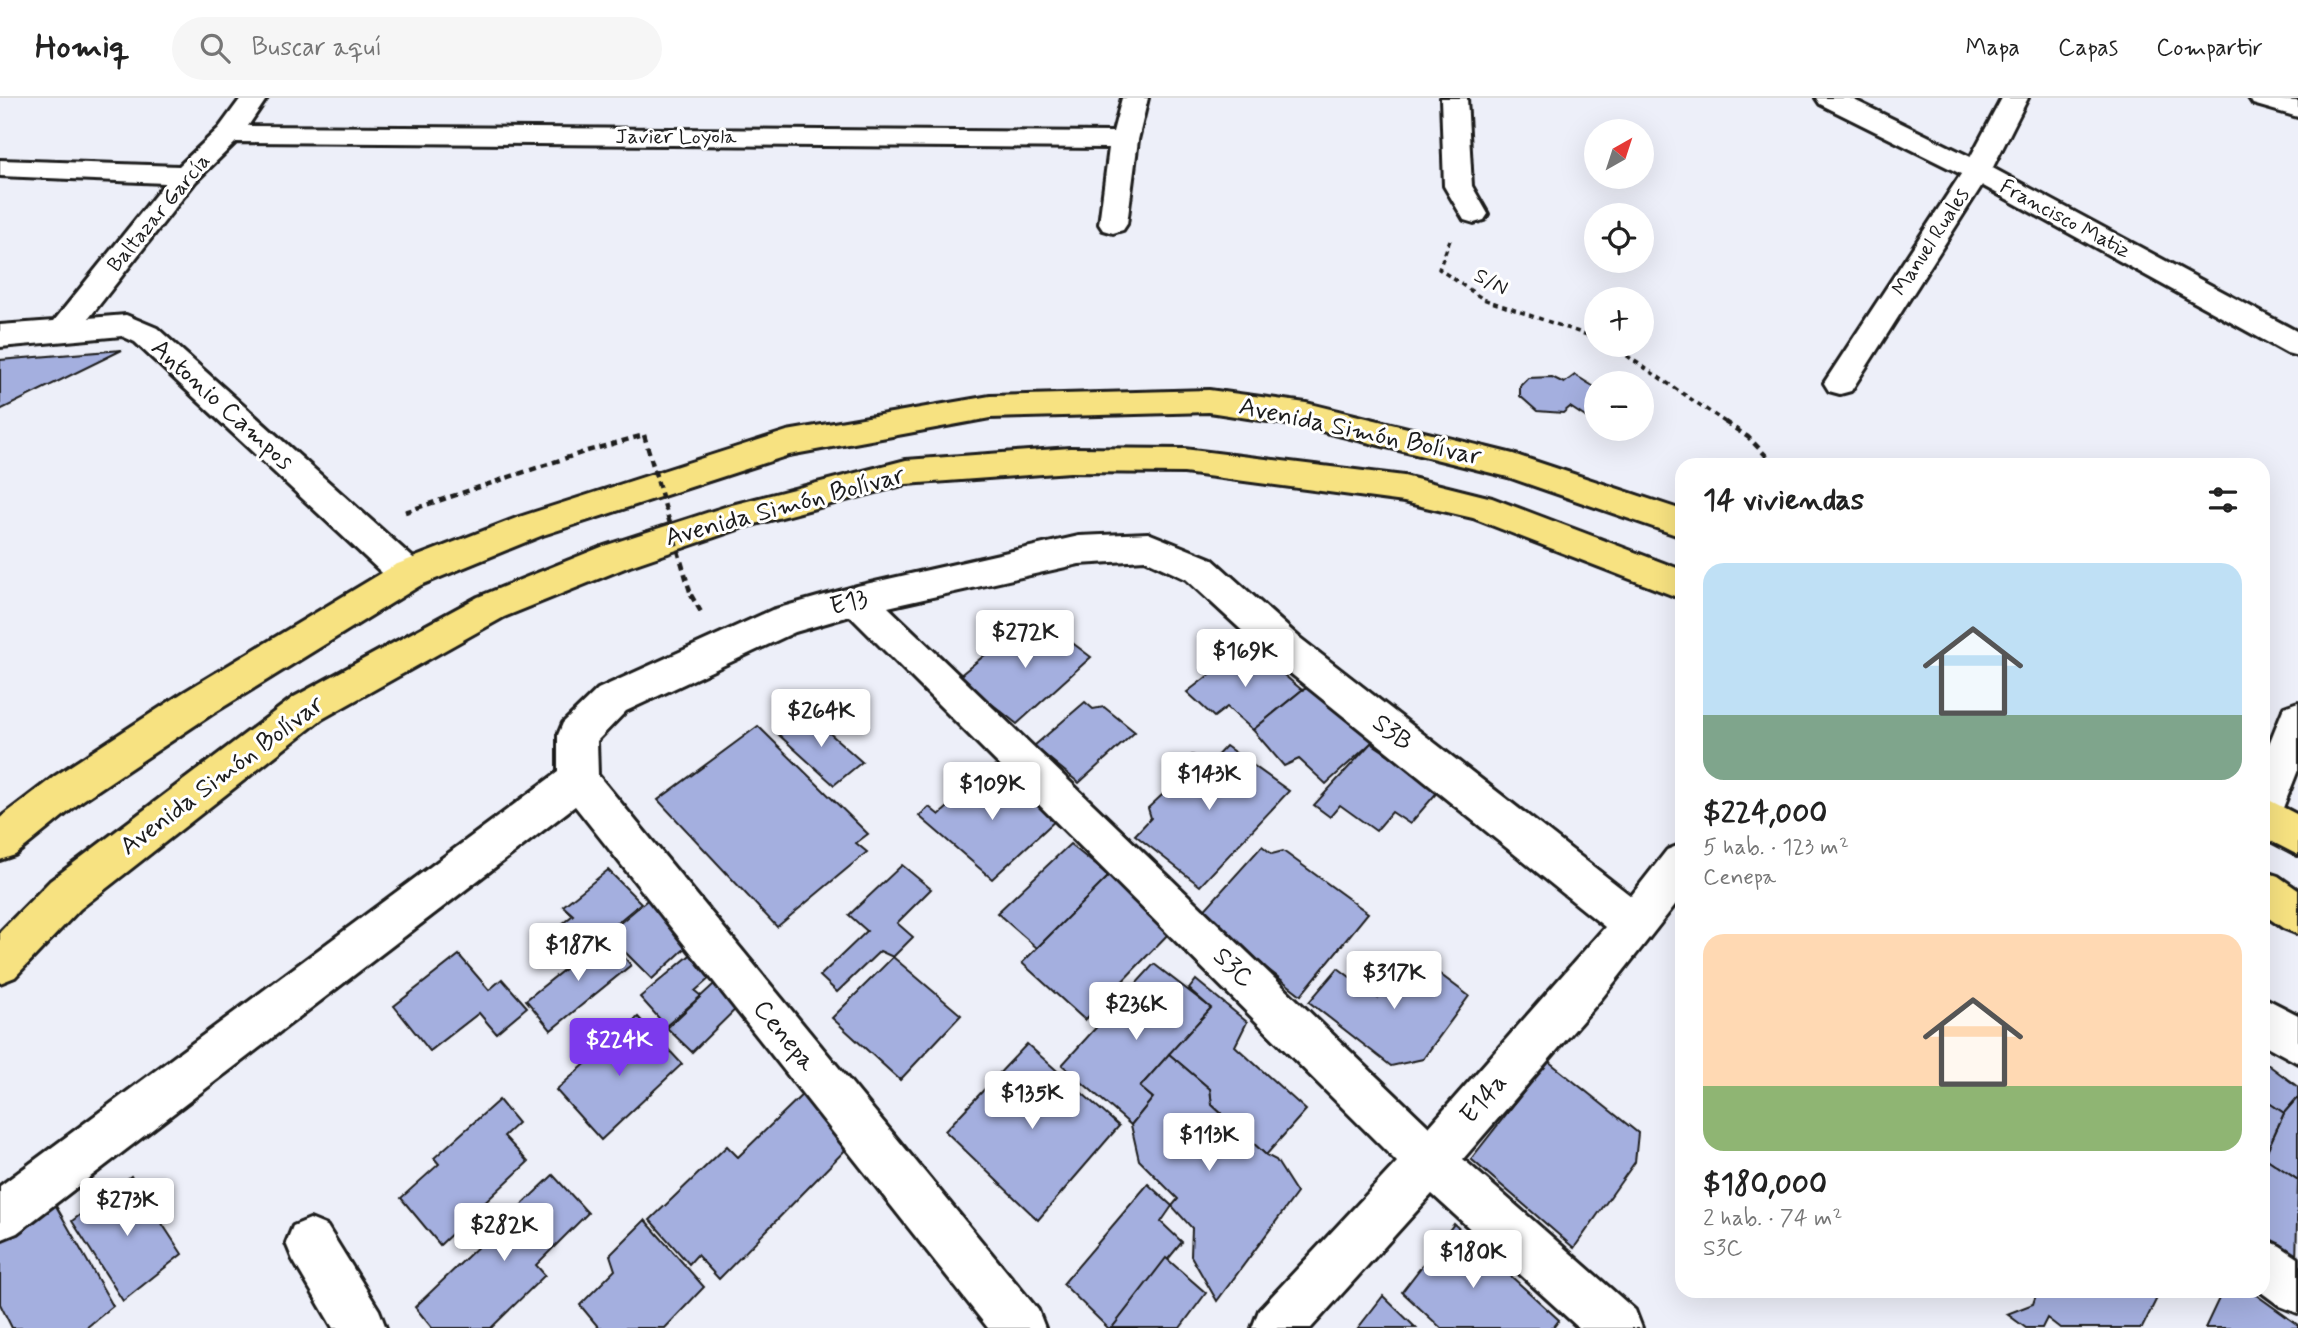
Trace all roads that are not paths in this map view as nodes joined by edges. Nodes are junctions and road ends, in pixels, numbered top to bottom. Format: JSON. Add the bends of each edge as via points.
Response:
{"nodes":[{"id":1,"x":254,"y":98,"type":"edge"},
{"id":2,"x":1135,"y":98,"type":"edge"},
{"id":3,"x":1454,"y":98,"type":"edge"},
{"id":4,"x":1829,"y":98,"type":"edge"},
{"id":5,"x":2015,"y":98,"type":"edge"},
{"id":6,"x":2262,"y":98,"type":"edge"},
{"id":7,"x":2298,"y":109,"type":"edge"},
{"id":8,"x":229,"y":134,"type":"junction"},
{"id":9,"x":1124,"y":140,"type":"junction"},
{"id":10,"x":0,"y":168,"type":"edge"},
{"id":11,"x":1976,"y":171,"type":"junction"},
{"id":12,"x":186,"y":175,"type":"junction"},
{"id":13,"x":1474,"y":214,"type":"road end"},
{"id":14,"x":1113,"y":224,"type":"dead end"},
{"id":15,"x":64,"y":329,"type":"junction"},
{"id":16,"x":0,"y":336,"type":"edge"},
{"id":17,"x":2298,"y":345,"type":"edge"},
{"id":18,"x":1840,"y":383,"type":"dead end"},
{"id":19,"x":1675,"y":522,"type":"edge"},
{"id":20,"x":1148,"y":545,"type":"joint"},
{"id":21,"x":408,"y":575,"type":"junction"},
{"id":22,"x":1675,"y":582,"type":"edge"},
{"id":23,"x":857,"y":600,"type":"junction"},
{"id":24,"x":2298,"y":718,"type":"edge"},
{"id":25,"x":578,"y":780,"type":"junction"},
{"id":26,"x":2270,"y":794,"type":"edge"},
{"id":27,"x":2270,"y":818,"type":"edge"},
{"id":28,"x":2298,"y":837,"type":"edge"},
{"id":29,"x":0,"y":842,"type":"edge"},
{"id":30,"x":1675,"y":872,"type":"edge"},
{"id":31,"x":2270,"y":895,"type":"edge"},
{"id":32,"x":2298,"y":914,"type":"edge"},
{"id":33,"x":1635,"y":925,"type":"junction"},
{"id":34,"x":0,"y":962,"type":"edge"},
{"id":35,"x":2270,"y":1023,"type":"edge"},
{"id":36,"x":2298,"y":1041,"type":"edge"},
{"id":37,"x":1430,"y":1161,"type":"junction"},
{"id":38,"x":0,"y":1216,"type":"edge"},
{"id":39,"x":310,"y":1243,"type":"dead end"},
{"id":40,"x":2270,"y":1268,"type":"edge"},
{"id":41,"x":2298,"y":1288,"type":"edge"},
{"id":42,"x":361,"y":1328,"type":"edge"},
{"id":43,"x":1020,"y":1328,"type":"edge"},
{"id":44,"x":1278,"y":1328,"type":"edge"},
{"id":45,"x":1617,"y":1328,"type":"edge"}],
"edges":[{"from":1,"to":8,"type":"street","name":"Baltazar García"},
{"from":2,"to":9,"type":"street"},
{"from":3,"to":13,"type":"street","via":[[1458,186]]},
{"from":4,"to":11,"type":"street","name":"Francisco Matiz"},
{"from":5,"to":11,"type":"street","name":"Manuel Ruales"},
{"from":6,"to":7,"type":"street"},
{"from":8,"to":9,"type":"street","name":"Javier Loyola"},
{"from":8,"to":12,"type":"street","name":"Baltazar García"},
{"from":9,"to":14,"type":"street"},
{"from":10,"to":12,"type":"street"},
{"from":11,"to":17,"type":"street","name":"Francisco Matiz"},
{"from":11,"to":18,"type":"street","name":"Manuel Ruales"},
{"from":12,"to":15,"type":"street","name":"Baltazar García"},
{"from":15,"to":16,"type":"street","name":"Antonio Campos"},
{"from":15,"to":21,"type":"street","name":"Antonio Campos","via":[[127,325],[146,335]]},
{"from":19,"to":21,"type":"highway","name":"Avenida Simón Bolívar","via":[[1514,466],[1306,415],[1209,401],[990,407],[787,443],[531,526]]},
{"from":20,"to":23,"type":"street","name":"E13","via":[[1079,550]]},
{"from":20,"to":33,"type":"street","name":"S3B","via":[[1199,569],[1287,649]]},
{"from":21,"to":29,"type":"highway","name":"Avenida Simón Bolívar","via":[[198,703],[69,788]]},
{"from":22,"to":34,"type":"highway","name":"Avenida Simón Bolívar","via":[[1480,507],[1404,489],[1184,461],[1070,460],[906,472],[740,515],[617,556],[491,607],[308,708],[65,895]]},
{"from":23,"to":25,"type":"street","name":"E13","via":[[785,620],[612,700],[578,735]]},
{"from":23,"to":37,"type":"street","name":"S3C"},
{"from":24,"to":26,"type":"street"},
{"from":25,"to":38,"type":"street"},
{"from":25,"to":43,"type":"street","name":"Cenepa"},
{"from":27,"to":28,"type":"highway"},
{"from":30,"to":33,"type":"street","name":"E14a"},
{"from":31,"to":32,"type":"highway"},
{"from":33,"to":37,"type":"street","name":"E14a"},
{"from":35,"to":36,"type":"street"},
{"from":37,"to":44,"type":"street","name":"E14a"},
{"from":37,"to":45,"type":"street","name":"S3C"},
{"from":39,"to":42,"type":"street"},
{"from":40,"to":41,"type":"street"}]}
